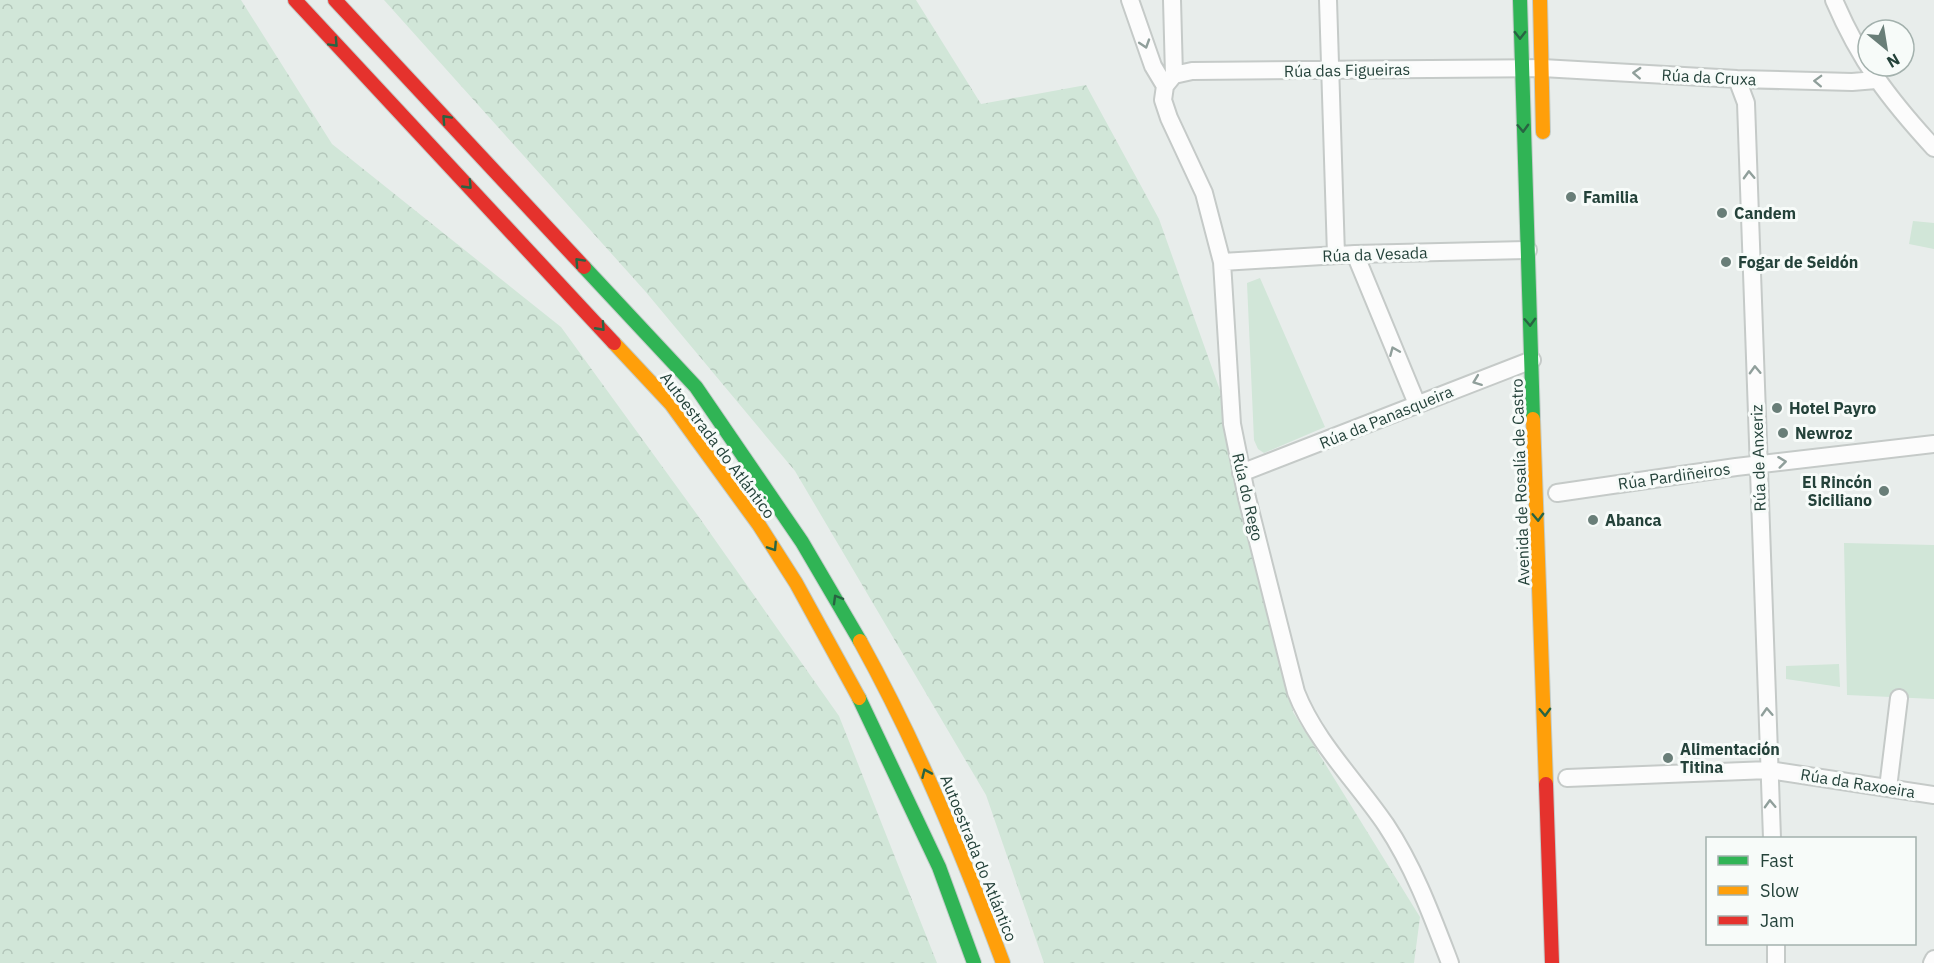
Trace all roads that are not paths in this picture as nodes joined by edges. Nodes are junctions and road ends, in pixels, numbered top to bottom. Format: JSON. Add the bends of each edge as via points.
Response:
{"nodes":[{"id":1,"x":295,"y":0,"type":"edge"},
{"id":2,"x":335,"y":0,"type":"edge"},
{"id":3,"x":1130,"y":0,"type":"edge"},
{"id":4,"x":1172,"y":0,"type":"edge"},
{"id":5,"x":1328,"y":0,"type":"edge"},
{"id":6,"x":1520,"y":0,"type":"edge"},
{"id":7,"x":1540,"y":0,"type":"edge"},
{"id":8,"x":1834,"y":0,"type":"edge"},
{"id":9,"x":1542,"y":68,"type":"junction"},
{"id":10,"x":1520,"y":69,"type":"junction"},
{"id":11,"x":1329,"y":70,"type":"junction"},
{"id":12,"x":1737,"y":79,"type":"junction"},
{"id":13,"x":1876,"y":80,"type":"junction"},
{"id":14,"x":1169,"y":81,"type":"junction"},
{"id":15,"x":1544,"y":141,"type":"dead end"},
{"id":16,"x":1934,"y":148,"type":"edge"},
{"id":17,"x":1528,"y":250,"type":"junction"},
{"id":18,"x":1355,"y":254,"type":"junction"},
{"id":19,"x":1336,"y":255,"type":"junction"},
{"id":20,"x":1222,"y":262,"type":"junction"},
{"id":21,"x":1532,"y":360,"type":"junction"},
{"id":22,"x":1417,"y":405,"type":"junction"},
{"id":23,"x":1934,"y":444,"type":"edge"},
{"id":24,"x":1758,"y":465,"type":"junction"},
{"id":25,"x":1241,"y":473,"type":"junction"},
{"id":26,"x":1557,"y":493,"type":"dead end"},
{"id":27,"x":1899,"y":698,"type":"dead end"},
{"id":28,"x":1769,"y":770,"type":"junction"},
{"id":29,"x":1566,"y":777,"type":"dead end"},
{"id":30,"x":1888,"y":789,"type":"junction"},
{"id":31,"x":1934,"y":795,"type":"edge"},
{"id":32,"x":1772,"y":837,"type":"edge"},
{"id":33,"x":1776,"y":945,"type":"edge"},
{"id":34,"x":1934,"y":959,"type":"edge"},
{"id":35,"x":974,"y":963,"type":"edge"},
{"id":36,"x":1003,"y":963,"type":"edge"},
{"id":37,"x":1450,"y":963,"type":"edge"},
{"id":38,"x":1552,"y":963,"type":"edge"},
{"id":39,"x":1776,"y":963,"type":"edge"},
{"id":40,"x":1932,"y":963,"type":"edge"}],
"edges":[{"from":1,"to":35,"type":"highway","name":"Autoestrada do Atlántico","one_way":true,"via":[[671,404],[759,525],[796,583],[876,729],[939,867]]},
{"from":36,"to":2,"type":"highway","name":"Autoestrada do Atlántico","one_way":true,"via":[[970,873],[916,750],[852,626],[815,563],[696,387]]},
{"from":3,"to":14,"type":"street","one_way":true,"via":[[1150,60]]},
{"from":4,"to":14,"type":"street","name":"Rúa do Rego"},
{"from":5,"to":11,"type":"street"},
{"from":6,"to":10,"type":"highway","name":"Avenida de Rosalía de Castro","one_way":true},
{"from":7,"to":9,"type":"highway"},
{"from":8,"to":13,"type":"street"},
{"from":9,"to":10,"type":"street","name":"Rúa da Cruxa"},
{"from":12,"to":9,"type":"street","name":"Rúa da Cruxa","one_way":true},
{"from":9,"to":15,"type":"highway"},
{"from":10,"to":11,"type":"street","name":"Rúa das Figueiras"},
{"from":10,"to":17,"type":"highway","name":"Avenida de Rosalía de Castro","one_way":true},
{"from":11,"to":14,"type":"street","name":"Rúa das Figueiras","via":[[1192,71]]},
{"from":11,"to":19,"type":"street"},
{"from":13,"to":12,"type":"street","name":"Rúa da Cruxa","one_way":true},
{"from":24,"to":12,"type":"street","name":"Rúa de Anxeriz","one_way":true,"via":[[1746,103]]},
{"from":13,"to":16,"type":"street"},
{"from":14,"to":20,"type":"street","name":"Rúa do Rego","via":[[1165,108],[1204,193]]},
{"from":17,"to":18,"type":"street","name":"Rúa da Vesada"},
{"from":17,"to":21,"type":"highway","name":"Avenida de Rosalía de Castro","one_way":true},
{"from":18,"to":19,"type":"street","name":"Rúa da Vesada"},
{"from":22,"to":18,"type":"street","one_way":true},
{"from":19,"to":20,"type":"street","name":"Rúa da Vesada"},
{"from":20,"to":25,"type":"street","name":"Rúa do Rego","via":[[1232,424]]},
{"from":21,"to":22,"type":"street","name":"Rúa da Panasqueira","one_way":true},
{"from":21,"to":38,"type":"highway","name":"Avenida de Rosalía de Castro","one_way":true},
{"from":22,"to":25,"type":"street","name":"Rúa da Panasqueira"},
{"from":24,"to":23,"type":"street","name":"Rúa Pardiñeiros","one_way":true},
{"from":24,"to":26,"type":"street","name":"Rúa Pardiñeiros"},
{"from":28,"to":24,"type":"street","name":"Rúa de Anxeriz","one_way":true},
{"from":25,"to":37,"type":"street","name":"Rúa do Rego","via":[[1302,708],[1399,847]]},
{"from":27,"to":30,"type":"street"},
{"from":28,"to":29,"type":"street","name":"Rúa da Raxoeira"},
{"from":28,"to":30,"type":"street","name":"Rúa da Raxoeira"},
{"from":32,"to":28,"type":"street","name":"Rúa de Anxeriz","one_way":true},
{"from":30,"to":31,"type":"street","name":"Rúa da Raxoeira"},
{"from":33,"to":39,"type":"street"},
{"from":34,"to":40,"type":"street"}]}
